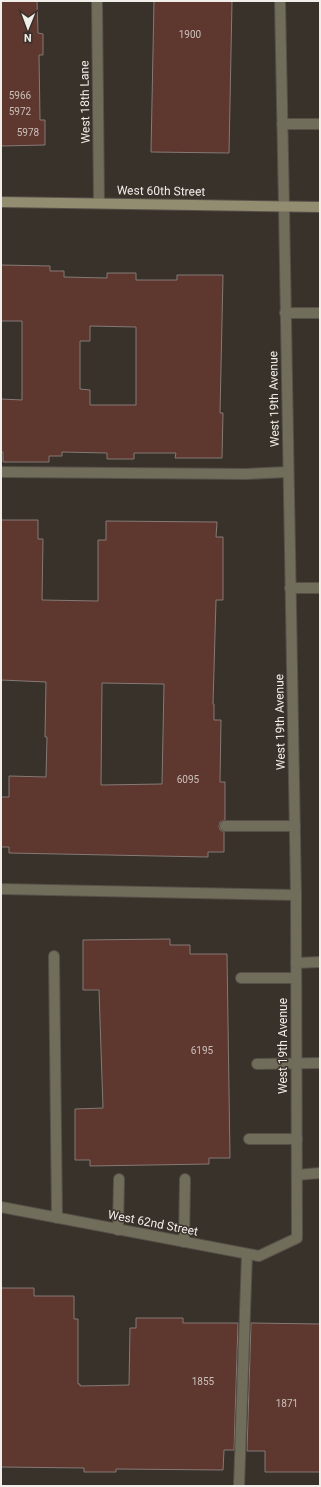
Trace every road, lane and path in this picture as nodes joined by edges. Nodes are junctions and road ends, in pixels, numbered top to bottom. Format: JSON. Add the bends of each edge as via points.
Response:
{"nodes":[{"id":1,"x":97,"y":1,"type":"edge"},
{"id":2,"x":280,"y":1,"type":"edge"},
{"id":3,"x":282,"y":124,"type":"junction"},
{"id":4,"x":320,"y":124,"type":"edge"},
{"id":5,"x":1,"y":202,"type":"edge"},
{"id":6,"x":99,"y":203,"type":"junction"},
{"id":7,"x":284,"y":206,"type":"junction"},
{"id":8,"x":320,"y":207,"type":"edge"},
{"id":9,"x":320,"y":313,"type":"edge"},
{"id":10,"x":285,"y":314,"type":"junction"},
{"id":11,"x":1,"y":472,"type":"edge"},
{"id":12,"x":288,"y":472,"type":"junction"},
{"id":13,"x":290,"y":588,"type":"junction"},
{"id":14,"x":320,"y":588,"type":"edge"},
{"id":15,"x":225,"y":826,"type":"dead end"},
{"id":16,"x":294,"y":826,"type":"junction"},
{"id":17,"x":1,"y":889,"type":"edge"},
{"id":18,"x":296,"y":895,"type":"junction"},
{"id":19,"x":54,"y":956,"type":"dead end"},
{"id":20,"x":320,"y":962,"type":"edge"},
{"id":21,"x":296,"y":963,"type":"junction"},
{"id":22,"x":241,"y":978,"type":"dead end"},
{"id":23,"x":296,"y":978,"type":"junction"},
{"id":24,"x":320,"y":1063,"type":"edge"},
{"id":25,"x":257,"y":1064,"type":"dead end"},
{"id":26,"x":297,"y":1064,"type":"junction"},
{"id":27,"x":249,"y":1139,"type":"dead end"},
{"id":28,"x":297,"y":1139,"type":"junction"},
{"id":29,"x":320,"y":1173,"type":"edge"},
{"id":30,"x":297,"y":1175,"type":"junction"},
{"id":31,"x":119,"y":1179,"type":"dead end"},
{"id":32,"x":185,"y":1179,"type":"dead end"},
{"id":33,"x":1,"y":1207,"type":"edge"},
{"id":34,"x":57,"y":1218,"type":"junction"},
{"id":35,"x":118,"y":1230,"type":"junction"},
{"id":36,"x":297,"y":1238,"type":"joint"},
{"id":37,"x":184,"y":1242,"type":"junction"},
{"id":38,"x":247,"y":1254,"type":"junction"},
{"id":39,"x":239,"y":1486,"type":"edge"}],
"edges":[{"from":1,"to":6,"type":"street","name":"West 18th Lane"},
{"from":2,"to":3,"type":"street","name":"West 19th Avenue"},
{"from":3,"to":4,"type":"street"},
{"from":3,"to":7,"type":"street","name":"West 19th Avenue"},
{"from":5,"to":6,"type":"street","name":"West 60th Street"},
{"from":6,"to":7,"type":"street","name":"West 60th Street"},
{"from":7,"to":8,"type":"street","name":"West 60th Street"},
{"from":7,"to":10,"type":"street","name":"West 19th Avenue"},
{"from":9,"to":10,"type":"street"},
{"from":10,"to":12,"type":"street","name":"West 19th Avenue"},
{"from":11,"to":12,"type":"street"},
{"from":12,"to":13,"type":"street","name":"West 19th Avenue"},
{"from":13,"to":14,"type":"street"},
{"from":13,"to":16,"type":"street","name":"West 19th Avenue"},
{"from":15,"to":16,"type":"street"},
{"from":16,"to":18,"type":"street","name":"West 19th Avenue"},
{"from":17,"to":18,"type":"street"},
{"from":18,"to":21,"type":"street","name":"West 19th Avenue"},
{"from":19,"to":34,"type":"street"},
{"from":20,"to":21,"type":"street"},
{"from":21,"to":23,"type":"street","name":"West 19th Avenue"},
{"from":22,"to":23,"type":"street"},
{"from":23,"to":26,"type":"street","name":"West 19th Avenue"},
{"from":24,"to":26,"type":"street"},
{"from":25,"to":26,"type":"street"},
{"from":26,"to":28,"type":"street","name":"West 19th Avenue"},
{"from":27,"to":28,"type":"street"},
{"from":28,"to":30,"type":"street","name":"West 19th Avenue"},
{"from":29,"to":30,"type":"street"},
{"from":30,"to":36,"type":"street","name":"West 19th Avenue"},
{"from":31,"to":35,"type":"street"},
{"from":32,"to":37,"type":"street"},
{"from":33,"to":34,"type":"street","name":"West 62nd Street"},
{"from":34,"to":35,"type":"street","name":"West 62nd Street"},
{"from":35,"to":37,"type":"street","name":"West 62nd Street"},
{"from":36,"to":38,"type":"street","name":"West 62nd Street","via":[[259,1256]]},
{"from":37,"to":38,"type":"street","name":"West 62nd Street"},
{"from":38,"to":39,"type":"street"}]}
